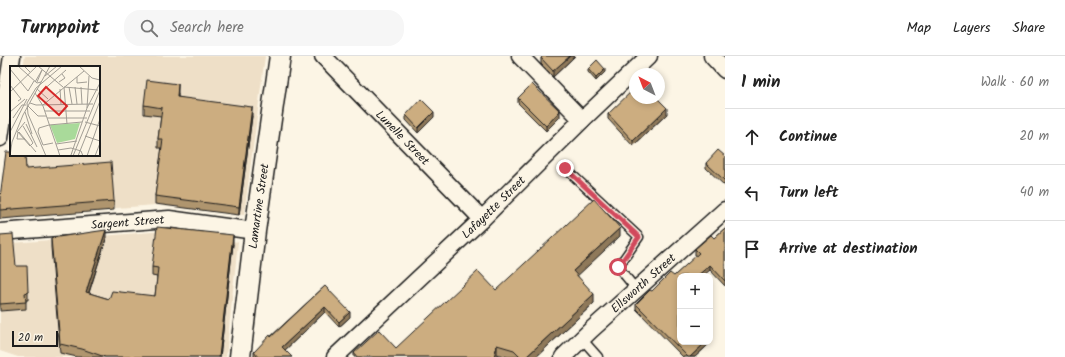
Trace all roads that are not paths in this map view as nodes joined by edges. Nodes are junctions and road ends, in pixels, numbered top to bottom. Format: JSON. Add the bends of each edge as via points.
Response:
{"nodes":[{"id":1,"x":12,"y":56,"type":"edge"},
{"id":2,"x":280,"y":56,"type":"edge"},
{"id":3,"x":323,"y":56,"type":"edge"},
{"id":4,"x":520,"y":56,"type":"edge"},
{"id":5,"x":650,"y":56,"type":"edge"},
{"id":6,"x":712,"y":56,"type":"edge"},
{"id":7,"x":11,"y":66,"type":"edge"},
{"id":8,"x":10,"y":70,"type":"edge"},
{"id":9,"x":725,"y":70,"type":"edge"},
{"id":10,"x":582,"y":120,"type":"junction"},
{"id":11,"x":0,"y":138,"type":"edge"},
{"id":12,"x":565,"y":168,"type":"dead end"},
{"id":13,"x":725,"y":210,"type":"edge"},
{"id":14,"x":482,"y":219,"type":"junction"},
{"id":15,"x":255,"y":231,"type":"junction"},
{"id":16,"x":0,"y":232,"type":"edge"},
{"id":17,"x":636,"y":289,"type":"junction"},
{"id":18,"x":582,"y":340,"type":"junction"},
{"id":19,"x":240,"y":357,"type":"edge"},
{"id":20,"x":335,"y":357,"type":"edge"},
{"id":21,"x":563,"y":357,"type":"edge"},
{"id":22,"x":598,"y":357,"type":"edge"}],
"edges":[{"from":1,"to":7,"type":"street"},
{"from":2,"to":15,"type":"street","name":"Lamartine Street"},
{"from":3,"to":14,"type":"street","name":"Lunelle Street"},
{"from":4,"to":10,"type":"street"},
{"from":5,"to":10,"type":"street","name":"Lafayette Street"},
{"from":6,"to":9,"type":"street"},
{"from":8,"to":11,"type":"street"},
{"from":10,"to":14,"type":"street","name":"Lafayette Street"},
{"from":12,"to":17,"type":"lane","via":[[639,237],[618,267]]},
{"from":13,"to":17,"type":"street","name":"Ellsworth Street"},
{"from":14,"to":20,"type":"street","name":"Lafayette Street"},
{"from":15,"to":16,"type":"street","name":"Sargent Street","via":[[169,219]]},
{"from":15,"to":19,"type":"street","name":"Lamartine Street"},
{"from":17,"to":18,"type":"street","name":"Ellsworth Street"},
{"from":18,"to":21,"type":"street","name":"Ellsworth Street"},
{"from":18,"to":22,"type":"lane"}]}
